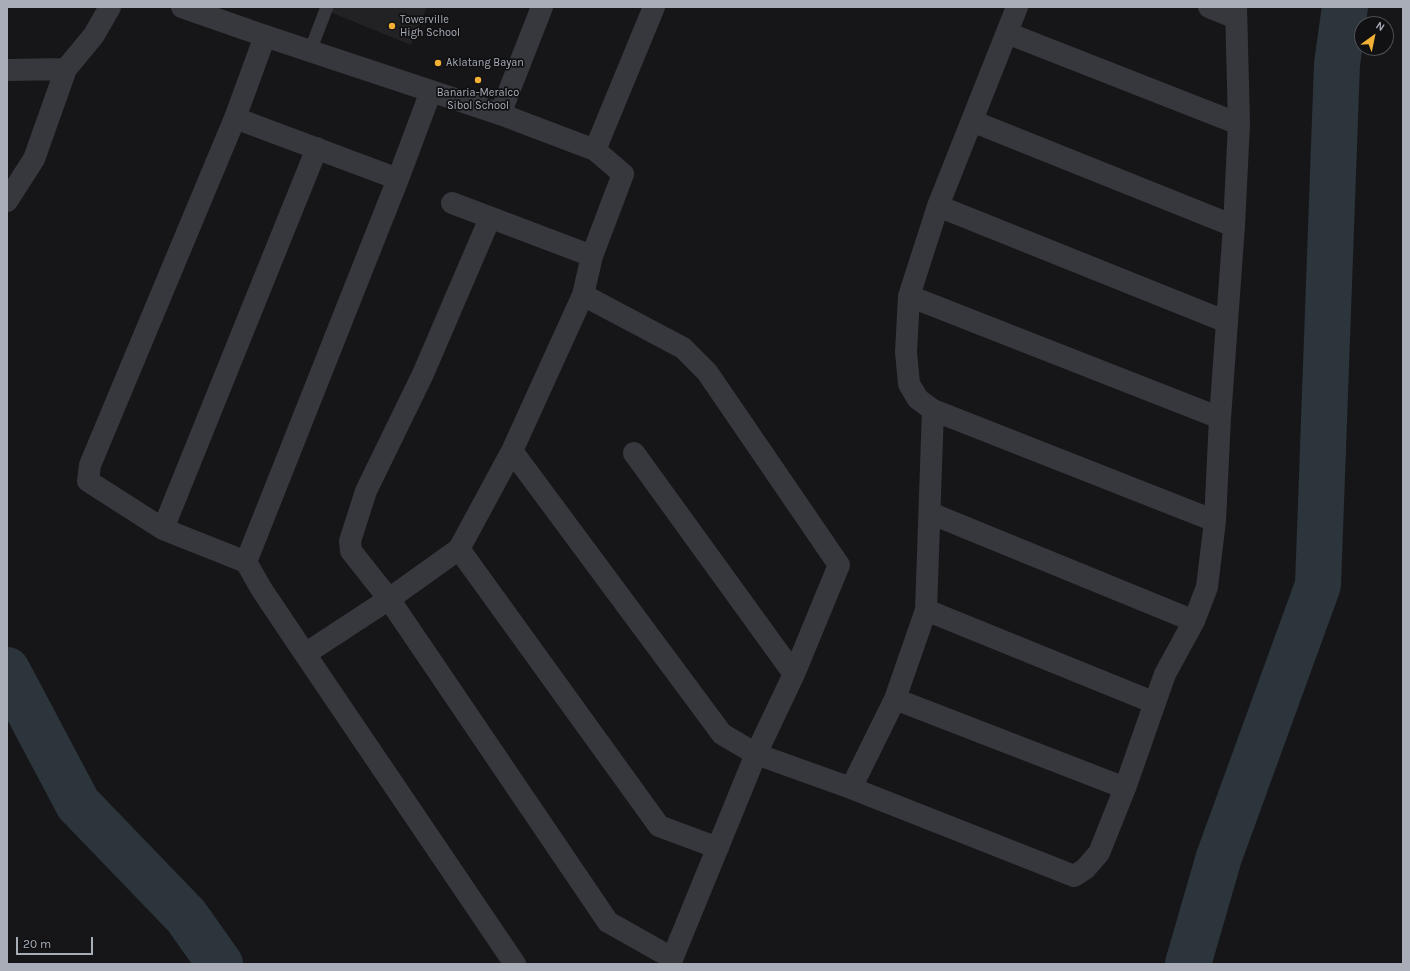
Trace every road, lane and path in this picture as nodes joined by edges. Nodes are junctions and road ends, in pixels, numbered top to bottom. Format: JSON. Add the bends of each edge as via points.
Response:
{"nodes":[{"id":1,"x":110,"y":7,"type":"edge"},
{"id":2,"x":182,"y":7,"type":"edge"},
{"id":3,"x":327,"y":7,"type":"edge"},
{"id":4,"x":542,"y":7,"type":"edge"},
{"id":5,"x":654,"y":7,"type":"edge"},
{"id":6,"x":1017,"y":7,"type":"edge"},
{"id":7,"x":1208,"y":7,"type":"edge"},
{"id":8,"x":1236,"y":13,"type":"edge"},
{"id":9,"x":1007,"y":34,"type":"junction"},
{"id":10,"x":265,"y":36,"type":"junction"},
{"id":11,"x":310,"y":51,"type":"junction"},
{"id":12,"x":66,"y":69,"type":"junction"},
{"id":13,"x":7,"y":70,"type":"edge"},
{"id":14,"x":431,"y":91,"type":"junction"},
{"id":15,"x":500,"y":114,"type":"junction"},
{"id":16,"x":235,"y":118,"type":"junction"},
{"id":17,"x":972,"y":121,"type":"junction"},
{"id":18,"x":1239,"y":124,"type":"junction"},
{"id":19,"x":317,"y":148,"type":"junction"},
{"id":20,"x":596,"y":150,"type":"junction"},
{"id":21,"x":398,"y":179,"type":"junction"},
{"id":22,"x":7,"y":201,"type":"edge"},
{"id":23,"x":452,"y":203,"type":"dead end"},
{"id":24,"x":938,"y":206,"type":"junction"},
{"id":25,"x":490,"y":218,"type":"junction"},
{"id":26,"x":1234,"y":226,"type":"junction"},
{"id":27,"x":592,"y":256,"type":"junction"},
{"id":28,"x":583,"y":295,"type":"junction"},
{"id":29,"x":909,"y":296,"type":"junction"},
{"id":30,"x":1227,"y":322,"type":"junction"},
{"id":31,"x":933,"y":410,"type":"junction"},
{"id":32,"x":1220,"y":418,"type":"junction"},
{"id":33,"x":512,"y":451,"type":"junction"},
{"id":34,"x":634,"y":453,"type":"dead end"},
{"id":35,"x":930,"y":513,"type":"junction"},
{"id":36,"x":1215,"y":521,"type":"junction"},
{"id":37,"x":163,"y":529,"type":"junction"},
{"id":38,"x":459,"y":549,"type":"junction"},
{"id":39,"x":246,"y":562,"type":"junction"},
{"id":40,"x":389,"y":599,"type":"junction"},
{"id":41,"x":926,"y":610,"type":"junction"},
{"id":42,"x":1194,"y":621,"type":"junction"},
{"id":43,"x":305,"y":654,"type":"junction"},
{"id":44,"x":794,"y":674,"type":"junction"},
{"id":45,"x":895,"y":699,"type":"junction"},
{"id":46,"x":1155,"y":703,"type":"junction"},
{"id":47,"x":756,"y":754,"type":"junction"},
{"id":48,"x":851,"y":788,"type":"junction"},
{"id":49,"x":1125,"y":788,"type":"junction"},
{"id":50,"x":718,"y":848,"type":"junction"},
{"id":51,"x":671,"y":961,"type":"edge"},
{"id":52,"x":515,"y":964,"type":"edge"}],
"edges":[{"from":1,"to":12,"type":"street","via":[[94,35]]},
{"from":2,"to":10,"type":"street"},
{"from":3,"to":11,"type":"lane"},
{"from":4,"to":15,"type":"street"},
{"from":5,"to":20,"type":"street"},
{"from":6,"to":9,"type":"street"},
{"from":7,"to":8,"type":"street"},
{"from":8,"to":18,"type":"street"},
{"from":9,"to":17,"type":"street"},
{"from":9,"to":18,"type":"street"},
{"from":10,"to":11,"type":"street"},
{"from":10,"to":16,"type":"street"},
{"from":11,"to":14,"type":"street"},
{"from":12,"to":13,"type":"street"},
{"from":12,"to":22,"type":"street","via":[[34,159]]},
{"from":14,"to":15,"type":"street"},
{"from":14,"to":21,"type":"street"},
{"from":15,"to":20,"type":"street"},
{"from":16,"to":19,"type":"street"},
{"from":16,"to":37,"type":"street","via":[[90,465],[88,482]]},
{"from":17,"to":24,"type":"street"},
{"from":17,"to":26,"type":"street"},
{"from":18,"to":26,"type":"street"},
{"from":19,"to":21,"type":"street"},
{"from":19,"to":37,"type":"street"},
{"from":20,"to":27,"type":"street","via":[[623,174]]},
{"from":21,"to":39,"type":"street"},
{"from":23,"to":25,"type":"street"},
{"from":24,"to":29,"type":"street"},
{"from":24,"to":30,"type":"street"},
{"from":25,"to":27,"type":"street"},
{"from":25,"to":40,"type":"street","via":[[423,374],[366,491],[350,541],[351,551]]},
{"from":26,"to":30,"type":"street"},
{"from":27,"to":28,"type":"street"},
{"from":28,"to":33,"type":"street"},
{"from":28,"to":44,"type":"street","via":[[683,348],[707,372],[839,565]]},
{"from":29,"to":31,"type":"street","via":[[906,352],[909,384],[918,399]]},
{"from":29,"to":32,"type":"street"},
{"from":30,"to":32,"type":"street"},
{"from":31,"to":35,"type":"street"},
{"from":31,"to":36,"type":"street"},
{"from":32,"to":36,"type":"street"},
{"from":33,"to":38,"type":"street"},
{"from":33,"to":47,"type":"street","via":[[722,734]]},
{"from":34,"to":44,"type":"street"},
{"from":35,"to":41,"type":"street"},
{"from":35,"to":42,"type":"street"},
{"from":36,"to":42,"type":"street","via":[[1207,587]]},
{"from":37,"to":39,"type":"street"},
{"from":38,"to":40,"type":"street"},
{"from":38,"to":50,"type":"street","via":[[659,826]]},
{"from":39,"to":43,"type":"street"},
{"from":40,"to":43,"type":"street"},
{"from":40,"to":51,"type":"street","via":[[608,922]]},
{"from":41,"to":45,"type":"street"},
{"from":41,"to":46,"type":"street"},
{"from":42,"to":46,"type":"street","via":[[1165,674]]},
{"from":43,"to":52,"type":"street"},
{"from":44,"to":47,"type":"street"},
{"from":45,"to":48,"type":"street"},
{"from":45,"to":49,"type":"street"},
{"from":46,"to":49,"type":"street"},
{"from":47,"to":48,"type":"street"},
{"from":47,"to":50,"type":"street"},
{"from":48,"to":49,"type":"street","via":[[1074,876],[1085,869],[1099,854]]},
{"from":50,"to":51,"type":"street"}]}
